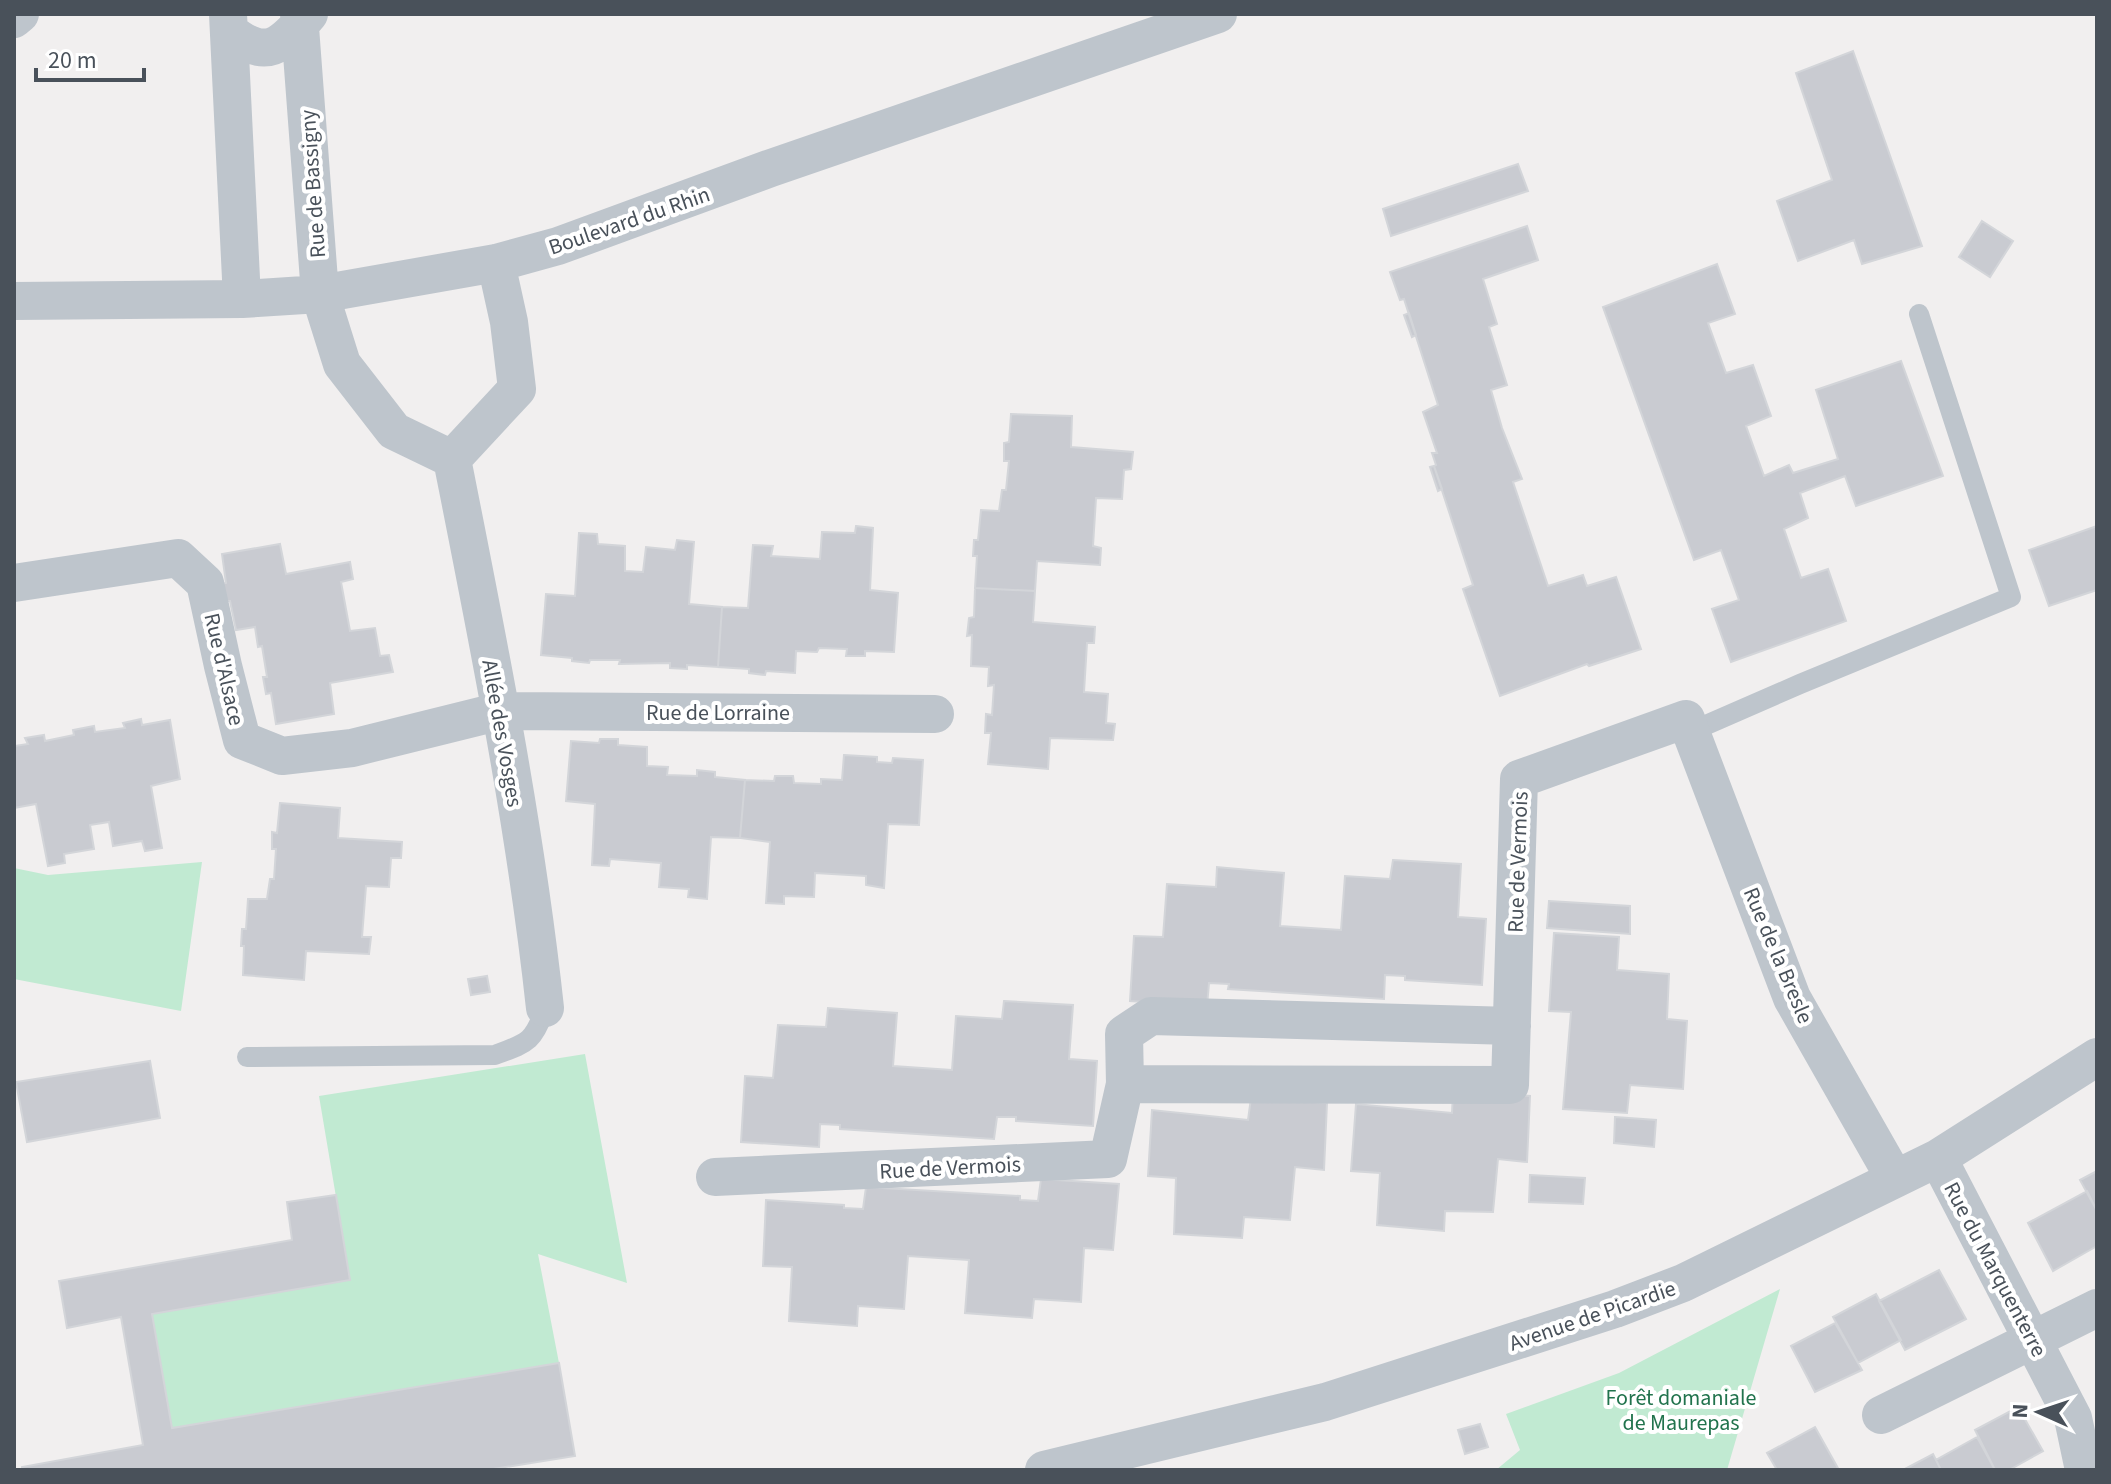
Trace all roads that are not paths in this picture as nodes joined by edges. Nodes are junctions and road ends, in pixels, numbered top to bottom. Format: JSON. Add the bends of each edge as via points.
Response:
{"nodes":[{"id":1,"x":20,"y":14,"type":"edge"},
{"id":2,"x":1218,"y":14,"type":"edge"},
{"id":3,"x":303,"y":18,"type":"edge"},
{"id":4,"x":14,"y":19,"type":"edge"},
{"id":5,"x":228,"y":22,"type":"edge"},
{"id":6,"x":496,"y":263,"type":"junction"},
{"id":7,"x":320,"y":294,"type":"junction"},
{"id":8,"x":242,"y":299,"type":"junction"},
{"id":9,"x":14,"y":301,"type":"edge"},
{"id":10,"x":1919,"y":314,"type":"dead end"},
{"id":11,"x":452,"y":459,"type":"junction"},
{"id":12,"x":14,"y":583,"type":"edge"},
{"id":13,"x":501,"y":711,"type":"junction"},
{"id":14,"x":935,"y":714,"type":"dead end"},
{"id":15,"x":1688,"y":726,"type":"junction"},
{"id":16,"x":545,"y":1008,"type":"joint"},
{"id":17,"x":1512,"y":1026,"type":"junction"},
{"id":18,"x":247,"y":1057,"type":"dead end"},
{"id":19,"x":2097,"y":1057,"type":"edge"},
{"id":20,"x":1125,"y":1084,"type":"junction"},
{"id":21,"x":1938,"y":1158,"type":"junction"},
{"id":22,"x":715,"y":1177,"type":"dead end"},
{"id":23,"x":1895,"y":1179,"type":"junction"},
{"id":24,"x":2097,"y":1308,"type":"edge"},
{"id":25,"x":2033,"y":1340,"type":"junction"},
{"id":26,"x":1881,"y":1415,"type":"dead end"},
{"id":27,"x":1044,"y":1470,"type":"edge"},
{"id":28,"x":2084,"y":1470,"type":"edge"}],
"edges":[{"from":1,"to":4,"type":"street"},
{"from":2,"to":6,"type":"street","name":"Boulevard du Rhin","via":[[558,246]]},
{"from":3,"to":5,"type":"street","name":"Rue de Bassigny","via":[[279,46],[264,49],[245,45]]},
{"from":3,"to":7,"type":"street","name":"Rue de Bassigny"},
{"from":5,"to":8,"type":"street","name":"Rue de Bassigny"},
{"from":6,"to":7,"type":"street","name":"Boulevard du Rhin"},
{"from":6,"to":11,"type":"street","via":[[517,389]]},
{"from":7,"to":8,"type":"street","name":"Boulevard du Rhin"},
{"from":7,"to":11,"type":"street","name":"Rue de Bassigny","via":[[342,364],[394,431]]},
{"from":8,"to":9,"type":"street","name":"Boulevard du Rhin"},
{"from":10,"to":15,"type":"lane","via":[[2011,597]]},
{"from":11,"to":13,"type":"street","name":"Allée des Vosges"},
{"from":12,"to":13,"type":"street","name":"Rue d'Alsace","via":[[178,558],[205,583],[242,740],[282,756],[352,748]]},
{"from":13,"to":14,"type":"street","name":"Rue de Lorraine"},
{"from":13,"to":16,"type":"street","name":"Allée des Vosges"},
{"from":15,"to":17,"type":"street","name":"Rue de Vermois","via":[[1519,779]]},
{"from":15,"to":23,"type":"street","name":"Rue de la Bresle","via":[[1792,998]]},
{"from":16,"to":18,"type":"lane","via":[[537,1032],[526,1044],[495,1055]]},
{"from":17,"to":20,"type":"street","name":"Rue de Vermois","via":[[1151,1016],[1124,1034]]},
{"from":17,"to":20,"type":"street","name":"Rue de Vermois","via":[[1510,1085]]},
{"from":19,"to":21,"type":"street","name":"Avenue de Picardie"},
{"from":20,"to":22,"type":"street","name":"Rue de Vermois","via":[[1108,1159]]},
{"from":21,"to":23,"type":"street","name":"Avenue de Picardie"},
{"from":21,"to":25,"type":"street","name":"Rue du Marquenterre"},
{"from":23,"to":27,"type":"street","name":"Avenue de Picardie","via":[[1683,1283],[1615,1309],[1325,1402]]},
{"from":24,"to":25,"type":"street"},
{"from":25,"to":26,"type":"street"},
{"from":25,"to":28,"type":"street","name":"Rue du Marquenterre","via":[[2073,1418]]}]}
